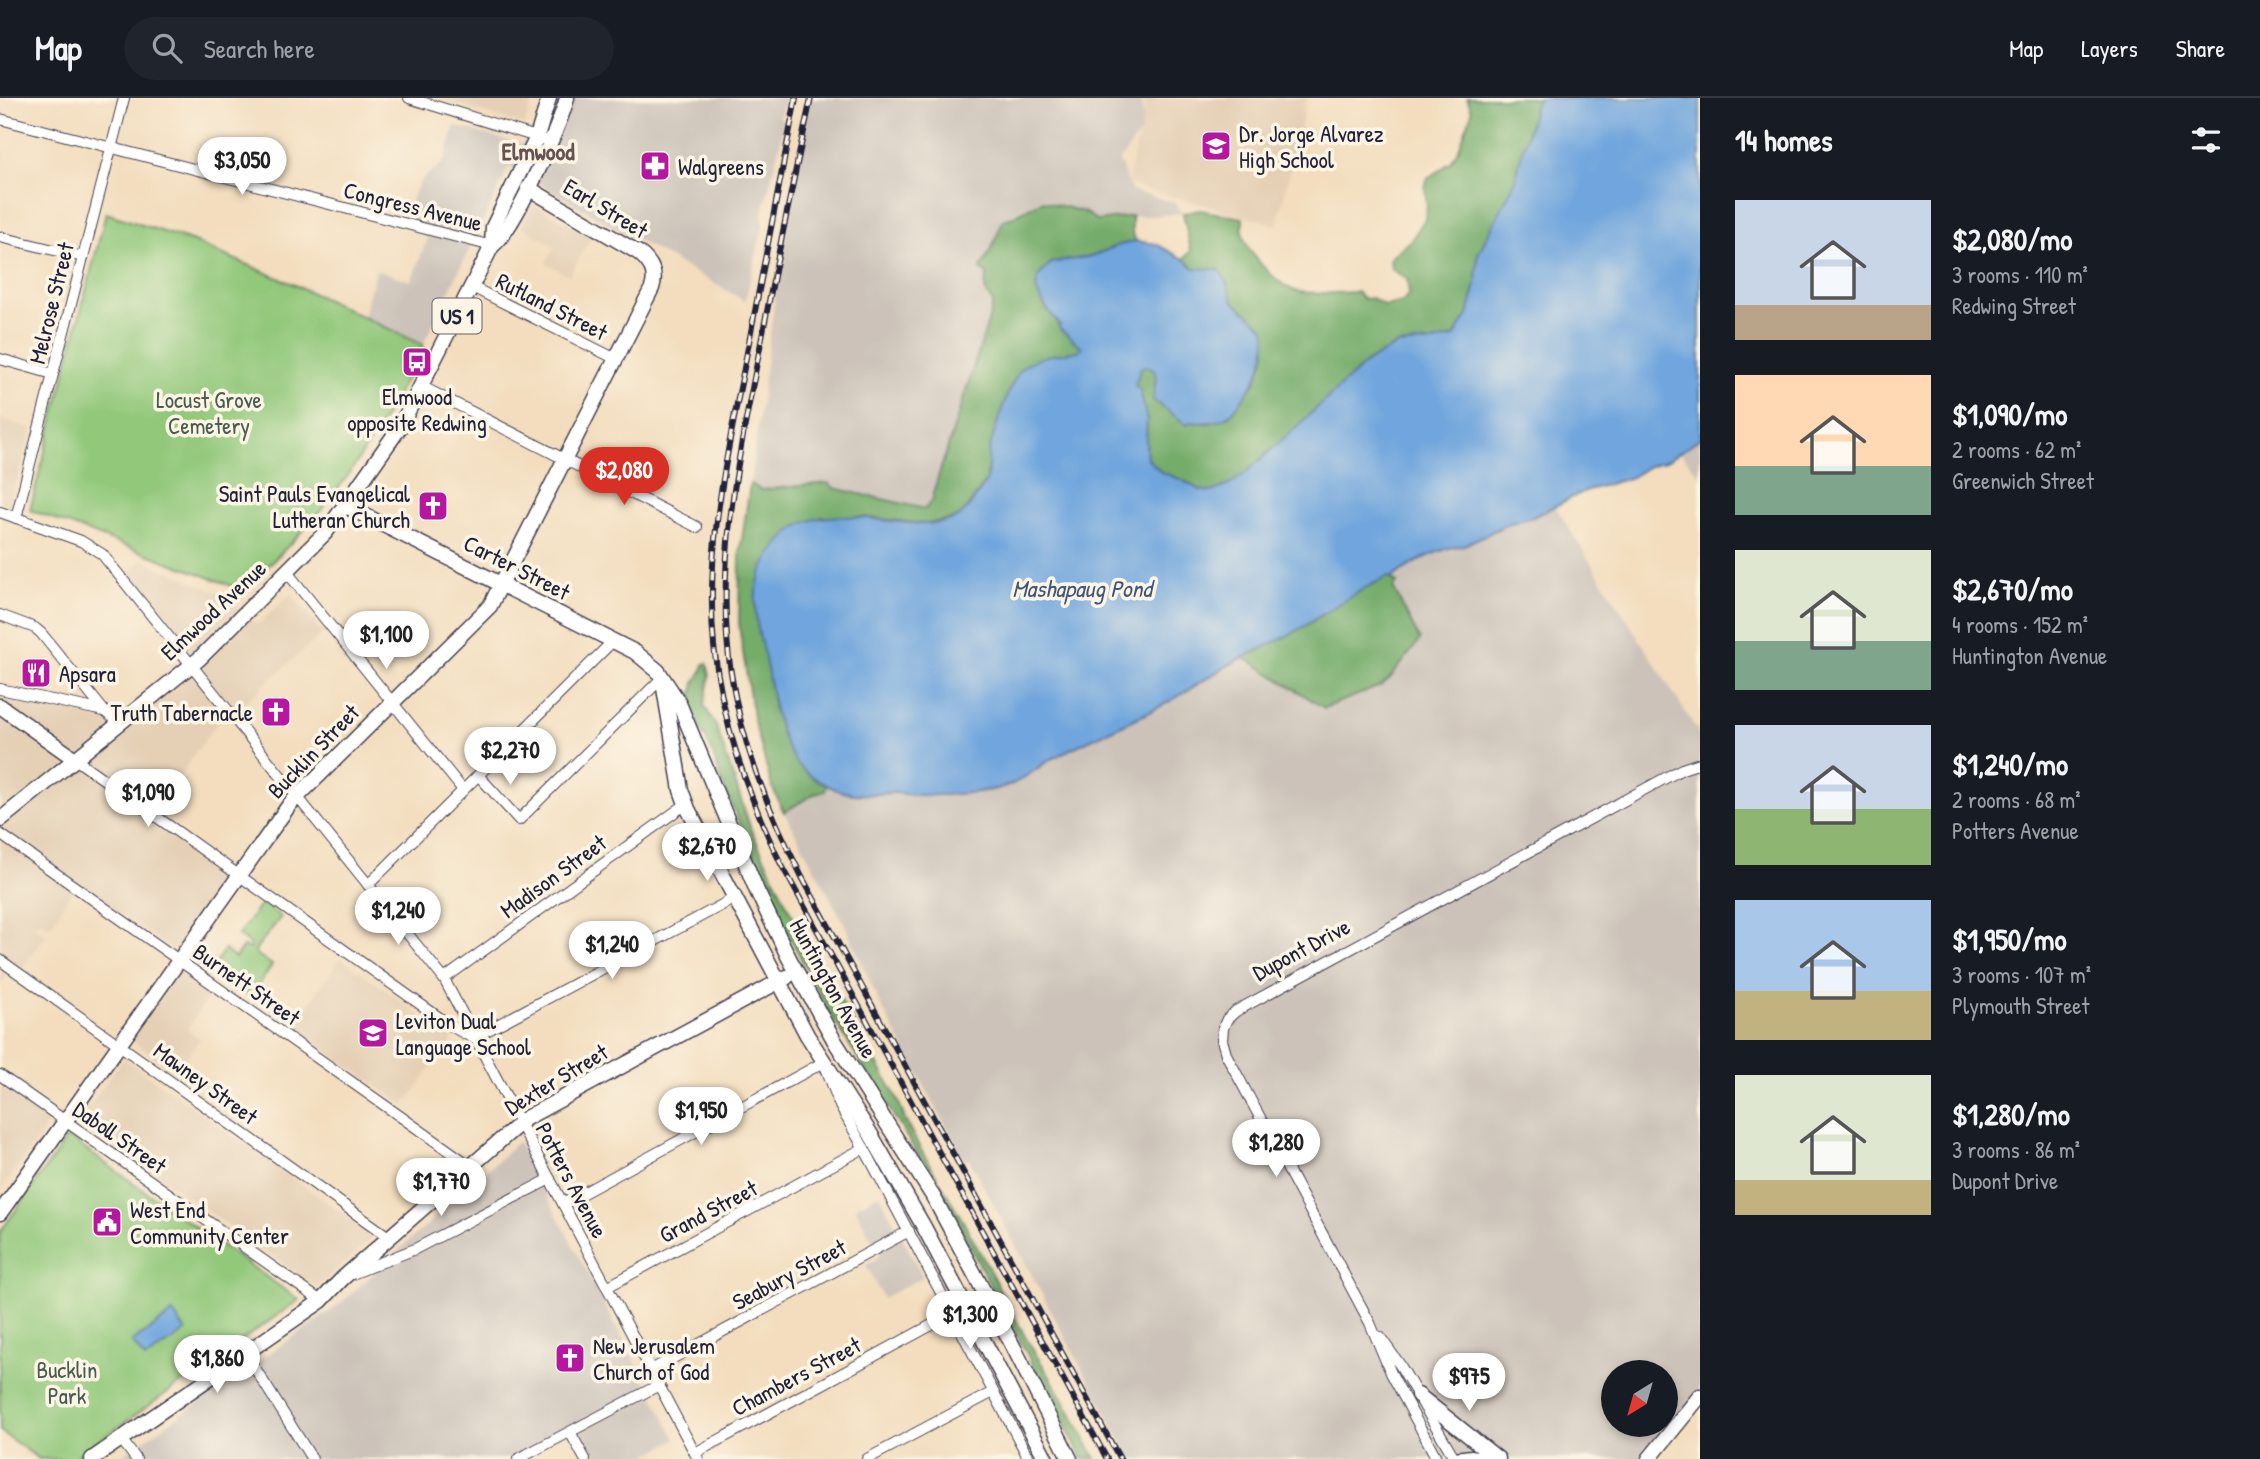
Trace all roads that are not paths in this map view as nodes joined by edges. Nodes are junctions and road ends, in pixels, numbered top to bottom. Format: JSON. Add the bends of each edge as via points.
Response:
{"nodes":[{"id":1,"x":124,"y":98,"type":"edge"},
{"id":2,"x":410,"y":98,"type":"edge"},
{"id":3,"x":549,"y":98,"type":"edge"},
{"id":4,"x":567,"y":101,"type":"edge"},
{"id":5,"x":0,"y":119,"type":"edge"},
{"id":6,"x":537,"y":137,"type":"junction"},
{"id":7,"x":551,"y":142,"type":"junction"},
{"id":8,"x":111,"y":147,"type":"junction"},
{"id":9,"x":528,"y":188,"type":"junction"},
{"id":10,"x":0,"y":237,"type":"edge"},
{"id":11,"x":492,"y":246,"type":"junction"},
{"id":12,"x":83,"y":257,"type":"junction"},
{"id":13,"x":654,"y":274,"type":"joint"},
{"id":14,"x":471,"y":286,"type":"junction"},
{"id":15,"x":0,"y":359,"type":"edge"},
{"id":16,"x":616,"y":359,"type":"junction"},
{"id":17,"x":53,"y":374,"type":"junction"},
{"id":18,"x":421,"y":386,"type":"junction"},
{"id":19,"x":565,"y":459,"type":"junction"},
{"id":20,"x":346,"y":506,"type":"junction"},
{"id":21,"x":0,"y":512,"type":"edge"},
{"id":22,"x":16,"y":517,"type":"junction"},
{"id":23,"x":697,"y":527,"type":"dead end"},
{"id":24,"x":287,"y":572,"type":"junction"},
{"id":25,"x":501,"y":585,"type":"junction"},
{"id":26,"x":0,"y":615,"type":"edge"},
{"id":27,"x":613,"y":641,"type":"junction"},
{"id":28,"x":191,"y":665,"type":"junction"},
{"id":29,"x":663,"y":677,"type":"junction"},
{"id":30,"x":0,"y":689,"type":"edge"},
{"id":31,"x":392,"y":703,"type":"junction"},
{"id":32,"x":0,"y":706,"type":"edge"},
{"id":33,"x":104,"y":710,"type":"junction"},
{"id":34,"x":120,"y":723,"type":"junction"},
{"id":35,"x":75,"y":759,"type":"junction"},
{"id":36,"x":1700,"y":763,"type":"edge"},
{"id":37,"x":478,"y":775,"type":"junction"},
{"id":38,"x":463,"y":790,"type":"junction"},
{"id":39,"x":297,"y":797,"type":"junction"},
{"id":40,"x":686,"y":804,"type":"junction"},
{"id":41,"x":0,"y":820,"type":"edge"},
{"id":42,"x":0,"y":834,"type":"edge"},
{"id":43,"x":238,"y":874,"type":"junction"},
{"id":44,"x":368,"y":884,"type":"junction"},
{"id":45,"x":735,"y":898,"type":"junction"},
{"id":46,"x":179,"y":959,"type":"junction"},
{"id":47,"x":0,"y":960,"type":"edge"},
{"id":48,"x":796,"y":972,"type":"junction"},
{"id":49,"x":444,"y":979,"type":"junction"},
{"id":50,"x":779,"y":981,"type":"junction"},
{"id":51,"x":475,"y":1038,"type":"junction"},
{"id":52,"x":119,"y":1043,"type":"junction"},
{"id":53,"x":824,"y":1062,"type":"junction"},
{"id":54,"x":0,"y":1075,"type":"edge"},
{"id":55,"x":65,"y":1121,"type":"junction"},
{"id":56,"x":520,"y":1123,"type":"junction"},
{"id":57,"x":864,"y":1148,"type":"junction"},
{"id":58,"x":472,"y":1167,"type":"junction"},
{"id":59,"x":550,"y":1179,"type":"junction"},
{"id":60,"x":563,"y":1204,"type":"junction"},
{"id":61,"x":0,"y":1213,"type":"edge"},
{"id":62,"x":908,"y":1231,"type":"junction"},
{"id":63,"x":390,"y":1238,"type":"junction"},
{"id":64,"x":344,"y":1278,"type":"junction"},
{"id":65,"x":607,"y":1287,"type":"junction"},
{"id":66,"x":321,"y":1301,"type":"junction"},
{"id":67,"x":952,"y":1314,"type":"junction"},
{"id":68,"x":1370,"y":1323,"type":"junction"},
{"id":69,"x":246,"y":1354,"type":"junction"},
{"id":70,"x":651,"y":1370,"type":"junction"},
{"id":71,"x":659,"y":1385,"type":"junction"},
{"id":72,"x":993,"y":1392,"type":"junction"},
{"id":73,"x":1418,"y":1395,"type":"junction"},
{"id":74,"x":1700,"y":1396,"type":"edge"},
{"id":75,"x":570,"y":1432,"type":"junction"},
{"id":76,"x":121,"y":1439,"type":"junction"},
{"id":77,"x":697,"y":1456,"type":"edge"},
{"id":78,"x":92,"y":1459,"type":"edge"},
{"id":79,"x":136,"y":1459,"type":"edge"},
{"id":80,"x":312,"y":1459,"type":"edge"},
{"id":81,"x":518,"y":1459,"type":"edge"},
{"id":82,"x":584,"y":1459,"type":"edge"},
{"id":83,"x":867,"y":1459,"type":"edge"},
{"id":84,"x":1029,"y":1459,"type":"edge"},
{"id":85,"x":1046,"y":1459,"type":"edge"},
{"id":86,"x":1070,"y":1459,"type":"edge"},
{"id":87,"x":1437,"y":1459,"type":"edge"},
{"id":88,"x":1455,"y":1459,"type":"edge"},
{"id":89,"x":1482,"y":1459,"type":"edge"},
{"id":90,"x":1498,"y":1459,"type":"edge"},
{"id":91,"x":1649,"y":1459,"type":"edge"}],
"edges":[{"from":1,"to":8,"type":"street","name":"Melrose Street"},
{"from":2,"to":6,"type":"street"},
{"from":3,"to":6,"type":"main road","name":"Elmwood Avenue","number":"US 1"},
{"from":4,"to":7,"type":"main road","name":"Elmwood Avenue","number":"US 1"},
{"from":5,"to":8,"type":"street","name":"Congress Avenue"},
{"from":6,"to":7,"type":"street"},
{"from":6,"to":11,"type":"main road","name":"Elmwood Avenue","number":"US 1","via":[[493,227]]},
{"from":7,"to":9,"type":"main road","name":"Elmwood Avenue","number":"US 1"},
{"from":8,"to":11,"type":"street","name":"Congress Avenue"},
{"from":8,"to":12,"type":"street","name":"Melrose Street"},
{"from":9,"to":11,"type":"main road","name":"Elmwood Avenue","number":"US 1","via":[[504,235]]},
{"from":9,"to":13,"type":"main road","name":"Earl Street","via":[[639,254]]},
{"from":10,"to":12,"type":"street"},
{"from":11,"to":14,"type":"main road","name":"Elmwood Avenue","number":"US 1"},
{"from":12,"to":17,"type":"street","name":"Melrose Street"},
{"from":13,"to":16,"type":"main road","name":"Bucklin Street","via":[[652,288]]},
{"from":14,"to":16,"type":"street","name":"Rutland Street"},
{"from":14,"to":18,"type":"main road","name":"Elmwood Avenue","number":"US 1"},
{"from":15,"to":17,"type":"street"},
{"from":16,"to":19,"type":"main road","name":"Bucklin Street"},
{"from":17,"to":22,"type":"street","name":"Melrose Street"},
{"from":18,"to":19,"type":"street"},
{"from":18,"to":20,"type":"main road","name":"Elmwood Avenue","number":"US 1","via":[[395,436]]},
{"from":19,"to":23,"type":"street"},
{"from":19,"to":25,"type":"main road","name":"Bucklin Street"},
{"from":20,"to":24,"type":"main road","name":"Elmwood Avenue","number":"US 1"},
{"from":20,"to":25,"type":"main road","name":"Carter Street"},
{"from":21,"to":22,"type":"street","name":"Potters Avenue"},
{"from":22,"to":28,"type":"street","name":"Potters Avenue","via":[[95,548]]},
{"from":24,"to":28,"type":"main road","name":"Elmwood Avenue","number":"US 1"},
{"from":24,"to":31,"type":"street"},
{"from":25,"to":27,"type":"main road","name":"Carter Street"},
{"from":25,"to":31,"type":"main road","name":"Bucklin Street","via":[[487,610]]},
{"from":26,"to":33,"type":"street","via":[[41,633]]},
{"from":27,"to":29,"type":"main road","name":"Carter Street","via":[[647,660]]},
{"from":27,"to":37,"type":"street"},
{"from":28,"to":34,"type":"main road","name":"Elmwood Avenue","number":"US 1"},
{"from":28,"to":39,"type":"street","name":"Potters Avenue"},
{"from":29,"to":37,"type":"street","via":[[519,820]]},
{"from":29,"to":40,"type":"main road","name":"Huntington Avenue"},
{"from":29,"to":48,"type":"main road","name":"Huntington Avenue","via":[[681,708]]},
{"from":30,"to":33,"type":"street"},
{"from":31,"to":38,"type":"street"},
{"from":31,"to":39,"type":"main road","name":"Bucklin Street"},
{"from":32,"to":35,"type":"main road"},
{"from":33,"to":34,"type":"street"},
{"from":34,"to":35,"type":"main road","name":"Elmwood Avenue","number":"US 1"},
{"from":35,"to":41,"type":"main road","name":"Elmwood Avenue","number":"US 1"},
{"from":35,"to":43,"type":"street"},
{"from":36,"to":68,"type":"street","name":"Dupont Drive","via":[[1292,979],[1236,1011],[1224,1023],[1226,1054]]},
{"from":37,"to":38,"type":"street"},
{"from":38,"to":44,"type":"street"},
{"from":39,"to":43,"type":"main road","name":"Bucklin Street"},
{"from":39,"to":44,"type":"street","name":"Potters Avenue"},
{"from":40,"to":45,"type":"main road","name":"Huntington Avenue"},
{"from":40,"to":49,"type":"street","name":"Madison Street"},
{"from":42,"to":46,"type":"street","name":"Burnett Street"},
{"from":43,"to":46,"type":"main road","name":"Bucklin Street"},
{"from":43,"to":51,"type":"street","via":[[451,1026]]},
{"from":44,"to":49,"type":"street","name":"Potters Avenue"},
{"from":45,"to":50,"type":"main road","name":"Huntington Avenue"},
{"from":45,"to":51,"type":"street"},
{"from":46,"to":52,"type":"main road","name":"Bucklin Street"},
{"from":46,"to":58,"type":"street","name":"Burnett Street"},
{"from":47,"to":52,"type":"street","name":"Mawney Street"},
{"from":48,"to":50,"type":"main road","name":"Dexter Street"},
{"from":48,"to":86,"type":"main road","name":"Huntington Avenue","via":[[934,1198]]},
{"from":49,"to":51,"type":"street","name":"Potters Avenue"},
{"from":50,"to":53,"type":"main road","name":"Huntington Avenue"},
{"from":50,"to":56,"type":"main road","name":"Dexter Street"},
{"from":51,"to":56,"type":"street","name":"Potters Avenue"},
{"from":52,"to":55,"type":"main road","name":"Bucklin Street"},
{"from":52,"to":63,"type":"street","name":"Mawney Street"},
{"from":53,"to":57,"type":"street","name":"Huntington Avenue","via":[[840,1106]]},
{"from":53,"to":60,"type":"street"},
{"from":53,"to":85,"type":"main road","name":"Huntington Avenue","via":[[924,1227]]},
{"from":54,"to":55,"type":"street","name":"Daboll Street"},
{"from":55,"to":61,"type":"main road","name":"Bucklin Street"},
{"from":55,"to":66,"type":"street","name":"Daboll Street"},
{"from":56,"to":58,"type":"main road","name":"Dexter Street"},
{"from":56,"to":59,"type":"street","name":"Potters Avenue"},
{"from":57,"to":62,"type":"street","name":"Huntington Avenue"},
{"from":57,"to":65,"type":"street","name":"Grand Street"},
{"from":58,"to":63,"type":"main road","name":"Dexter Street"},
{"from":59,"to":60,"type":"street","name":"Potters Avenue"},
{"from":59,"to":64,"type":"street","via":[[415,1249]]},
{"from":60,"to":65,"type":"street","name":"Potters Avenue"},
{"from":62,"to":67,"type":"street","name":"Huntington Avenue"},
{"from":62,"to":70,"type":"street","name":"Seabury Street"},
{"from":63,"to":64,"type":"main road","name":"Dexter Street"},
{"from":64,"to":66,"type":"main road","name":"Dexter Street"},
{"from":65,"to":70,"type":"street","name":"Potters Avenue"},
{"from":66,"to":69,"type":"main road","name":"Dexter Street"},
{"from":67,"to":72,"type":"street","name":"Huntington Avenue"},
{"from":67,"to":77,"type":"street","name":"Chambers Street"},
{"from":68,"to":73,"type":"street","name":"Dupont Drive"},
{"from":68,"to":87,"type":"street","name":"Dupont Drive"},
{"from":69,"to":76,"type":"main road","name":"Dexter Street"},
{"from":69,"to":80,"type":"street"},
{"from":70,"to":71,"type":"street","name":"Potters Avenue"},
{"from":71,"to":75,"type":"street"},
{"from":71,"to":77,"type":"street","name":"Potters Avenue"},
{"from":72,"to":83,"type":"street"},
{"from":72,"to":84,"type":"street","name":"Huntington Avenue"},
{"from":73,"to":88,"type":"street","name":"Dupont Drive"},
{"from":73,"to":90,"type":"main road"},
{"from":74,"to":91,"type":"main road"},
{"from":75,"to":81,"type":"street"},
{"from":75,"to":82,"type":"street"},
{"from":76,"to":78,"type":"main road","name":"Dexter Street"},
{"from":76,"to":79,"type":"street"},
{"from":88,"to":89,"type":"main road","name":"Dupont Drive"}]}
